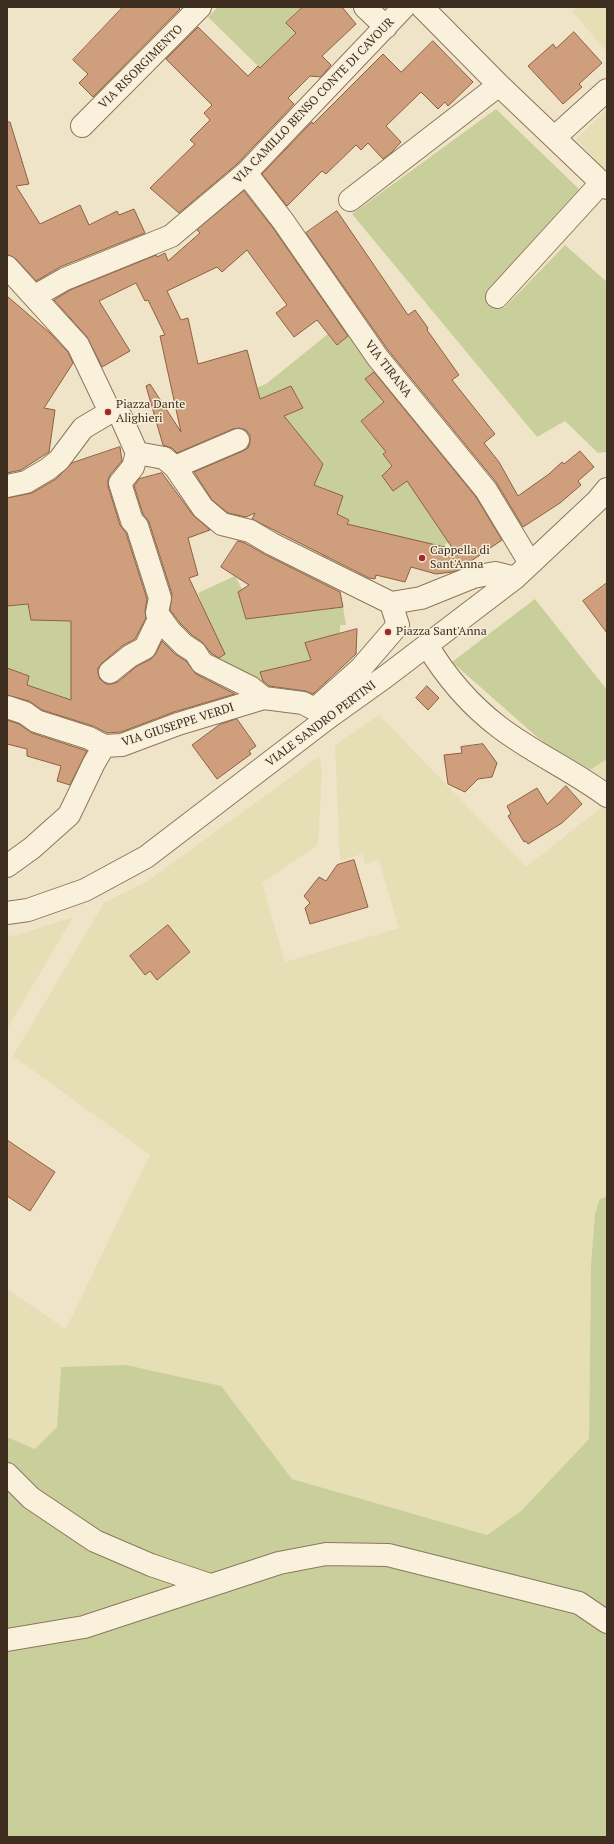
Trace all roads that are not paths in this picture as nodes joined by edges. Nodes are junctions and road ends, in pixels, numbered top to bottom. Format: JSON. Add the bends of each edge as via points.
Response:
{"nodes":[{"id":1,"x":200,"y":7,"type":"edge"},
{"id":2,"x":365,"y":7,"type":"edge"},
{"id":3,"x":404,"y":7,"type":"edge"},
{"id":4,"x":422,"y":7,"type":"edge"},
{"id":5,"x":386,"y":27,"type":"junction"},
{"id":6,"x":499,"y":85,"type":"junction"},
{"id":7,"x":607,"y":90,"type":"edge"},
{"id":8,"x":82,"y":126,"type":"dead end"},
{"id":9,"x":555,"y":137,"type":"junction"},
{"id":10,"x":246,"y":173,"type":"junction"},
{"id":11,"x":604,"y":185,"type":"edge"},
{"id":12,"x":350,"y":200,"type":"dead end"},
{"id":13,"x":7,"y":267,"type":"edge"},
{"id":14,"x":35,"y":296,"type":"junction"},
{"id":15,"x":497,"y":297,"type":"dead end"},
{"id":16,"x":110,"y":412,"type":"junction"},
{"id":17,"x":238,"y":440,"type":"dead end"},
{"id":18,"x":137,"y":452,"type":"junction"},
{"id":19,"x":169,"y":463,"type":"junction"},
{"id":20,"x":7,"y":486,"type":"edge"},
{"id":21,"x":607,"y":489,"type":"edge"},
{"id":22,"x":523,"y":570,"type":"junction"},
{"id":23,"x":390,"y":603,"type":"junction"},
{"id":24,"x":160,"y":617,"type":"junction"},
{"id":25,"x":427,"y":645,"type":"junction"},
{"id":26,"x":110,"y":672,"type":"dead end"},
{"id":27,"x":264,"y":698,"type":"junction"},
{"id":28,"x":7,"y":707,"type":"edge"},
{"id":29,"x":322,"y":713,"type":"junction"},
{"id":30,"x":104,"y":746,"type":"junction"},
{"id":31,"x":607,"y":796,"type":"edge"},
{"id":32,"x":7,"y":866,"type":"edge"},
{"id":33,"x":7,"y":913,"type":"edge"},
{"id":34,"x":7,"y":1474,"type":"edge"},
{"id":35,"x":210,"y":1585,"type":"junction"},
{"id":36,"x":607,"y":1622,"type":"edge"},
{"id":37,"x":7,"y":1640,"type":"edge"}],
"edges":[{"from":1,"to":8,"type":"street","name":"VIA RISORGIMENTO"},
{"from":2,"to":5,"type":"street"},
{"from":3,"to":5,"type":"street","name":"VIA CAMILLO BENSO CONTE DI CAVOUR"},
{"from":4,"to":6,"type":"street"},
{"from":5,"to":10,"type":"street","name":"VIA CAMILLO BENSO CONTE DI CAVOUR"},
{"from":6,"to":9,"type":"street"},
{"from":6,"to":12,"type":"street"},
{"from":7,"to":9,"type":"street"},
{"from":9,"to":11,"type":"street"},
{"from":10,"to":14,"type":"street","name":"VIA CAMILLO BENSO CONTE DI CAVOUR","via":[[171,236],[66,279]]},
{"from":10,"to":22,"type":"street","name":"VIA TIRANA","via":[[283,221],[378,358],[486,490]]},
{"from":11,"to":15,"type":"street"},
{"from":13,"to":14,"type":"street"},
{"from":14,"to":16,"type":"street","via":[[78,345]]},
{"from":16,"to":18,"type":"street","via":[[120,416]]},
{"from":16,"to":20,"type":"street","via":[[83,428],[59,460],[48,469],[26,482]]},
{"from":17,"to":19,"type":"street"},
{"from":18,"to":19,"type":"street"},
{"from":18,"to":24,"type":"street","via":[[133,468],[120,483],[160,598]]},
{"from":19,"to":23,"type":"street","via":[[203,508],[222,524],[250,531]]},
{"from":21,"to":22,"type":"street","name":"VIALE SANDRO PERTINI"},
{"from":22,"to":23,"type":"street","via":[[473,577],[421,598]]},
{"from":22,"to":25,"type":"street","name":"VIALE SANDRO PERTINI"},
{"from":23,"to":29,"type":"street","via":[[398,625]]},
{"from":24,"to":26,"type":"street","via":[[145,648]]},
{"from":24,"to":27,"type":"street","via":[[184,645],[195,652],[202,663],[250,687]]},
{"from":25,"to":29,"type":"street","name":"VIALE SANDRO PERTINI"},
{"from":25,"to":31,"type":"street","via":[[446,676],[470,703],[499,727]]},
{"from":27,"to":29,"type":"street","name":"VIA GIUSEPPE VERDI","via":[[303,703]]},
{"from":27,"to":30,"type":"street","name":"VIA GIUSEPPE VERDI","via":[[178,724],[122,745]]},
{"from":28,"to":30,"type":"street","via":[[25,713],[36,721],[89,738]]},
{"from":29,"to":33,"type":"street","name":"VIALE SANDRO PERTINI","via":[[146,857],[85,890],[28,910]]},
{"from":30,"to":32,"type":"street","via":[[69,814],[32,848]]},
{"from":34,"to":35,"type":"street","via":[[31,1498],[95,1542]]},
{"from":35,"to":36,"type":"street","via":[[278,1563],[326,1554],[388,1555],[579,1603]]},
{"from":35,"to":37,"type":"street","via":[[84,1627]]}]}
